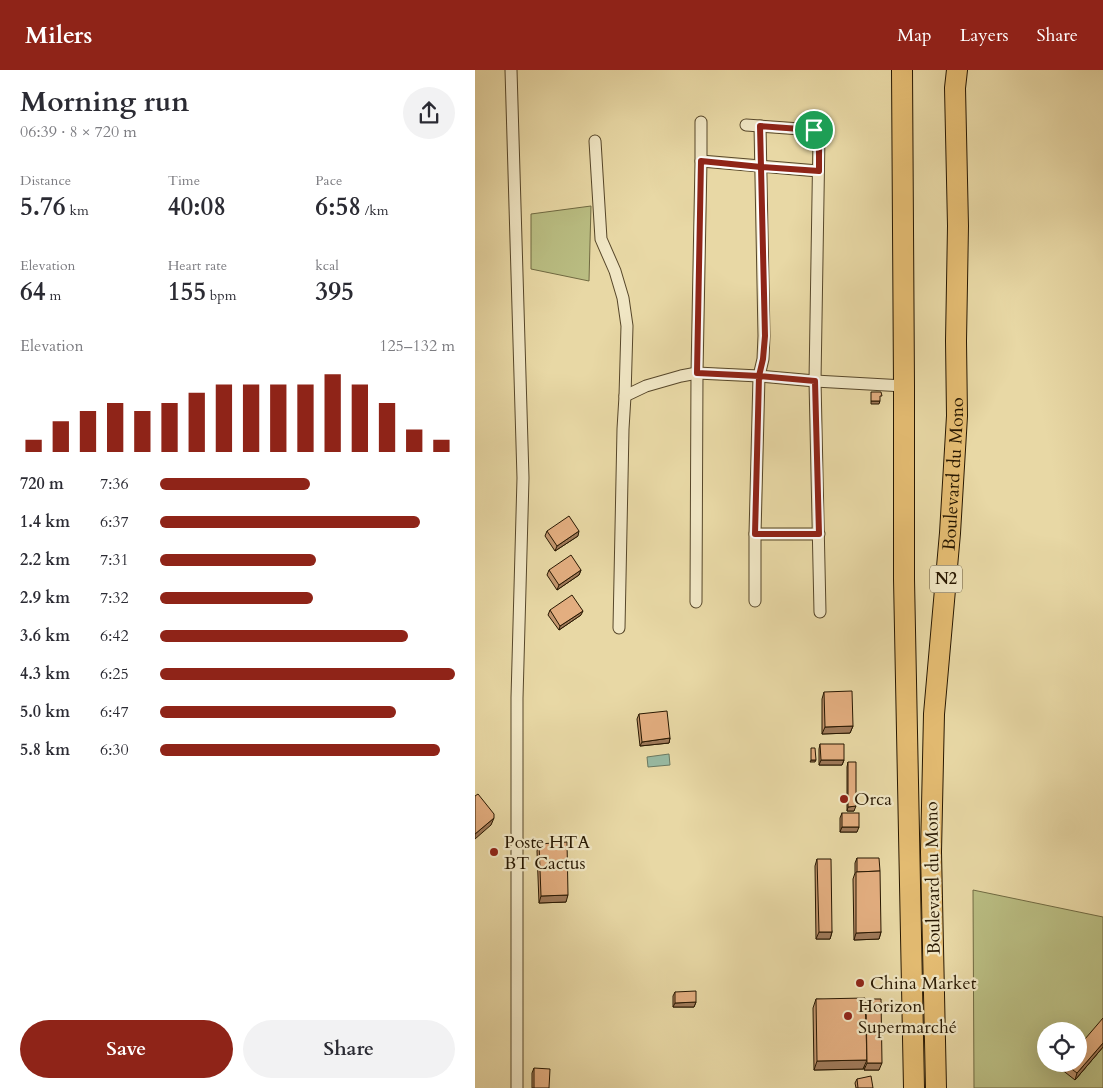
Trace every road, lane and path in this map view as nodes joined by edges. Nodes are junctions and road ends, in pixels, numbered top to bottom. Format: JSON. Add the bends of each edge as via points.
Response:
{"nodes":[{"id":1,"x":511,"y":70,"type":"edge"},
{"id":2,"x":902,"y":70,"type":"edge"},
{"id":3,"x":957,"y":70,"type":"edge"},
{"id":4,"x":701,"y":122,"type":"dead end"},
{"id":5,"x":746,"y":126,"type":"dead end"},
{"id":6,"x":760,"y":126,"type":"junction"},
{"id":7,"x":595,"y":141,"type":"dead end"},
{"id":8,"x":701,"y":161,"type":"junction"},
{"id":9,"x":761,"y":167,"type":"junction"},
{"id":10,"x":819,"y":171,"type":"junction"},
{"id":11,"x":697,"y":373,"type":"junction"},
{"id":12,"x":759,"y":376,"type":"junction"},
{"id":13,"x":815,"y":381,"type":"junction"},
{"id":14,"x":904,"y":386,"type":"junction"},
{"id":15,"x":625,"y":396,"type":"junction"},
{"id":16,"x":755,"y":534,"type":"junction"},
{"id":17,"x":819,"y":534,"type":"junction"},
{"id":18,"x":755,"y":601,"type":"dead end"},
{"id":19,"x":696,"y":602,"type":"dead end"},
{"id":20,"x":820,"y":612,"type":"dead end"},
{"id":21,"x":619,"y":628,"type":"dead end"},
{"id":22,"x":517,"y":1088,"type":"edge"},
{"id":23,"x":914,"y":1088,"type":"edge"},
{"id":24,"x":936,"y":1088,"type":"edge"}],
"edges":[{"from":1,"to":22,"type":"street","via":[[523,478],[517,698]]},
{"from":2,"to":14,"type":"highway","name":"Boulevard du Mono","number":"N2"},
{"from":3,"to":24,"type":"highway","name":"Boulevard du Mono","number":"N2","via":[[957,416],[934,714],[931,852]]},
{"from":4,"to":8,"type":"street"},
{"from":5,"to":6,"type":"street"},
{"from":6,"to":9,"type":"street"},
{"from":6,"to":10,"type":"street","via":[[814,130],[819,136]]},
{"from":7,"to":15,"type":"street","via":[[601,239],[615,271],[627,326]]},
{"from":8,"to":9,"type":"street"},
{"from":8,"to":11,"type":"street"},
{"from":9,"to":10,"type":"street"},
{"from":9,"to":12,"type":"street","via":[[765,336]]},
{"from":10,"to":13,"type":"street"},
{"from":11,"to":12,"type":"street"},
{"from":11,"to":15,"type":"street","via":[[646,386]]},
{"from":11,"to":19,"type":"street"},
{"from":12,"to":13,"type":"street"},
{"from":12,"to":16,"type":"street"},
{"from":13,"to":14,"type":"street"},
{"from":13,"to":17,"type":"street"},
{"from":14,"to":23,"type":"highway","name":"Boulevard du Mono","number":"N2","via":[[904,579]]},
{"from":15,"to":21,"type":"street"},
{"from":16,"to":17,"type":"street"},
{"from":16,"to":18,"type":"street"},
{"from":17,"to":20,"type":"street"}]}
